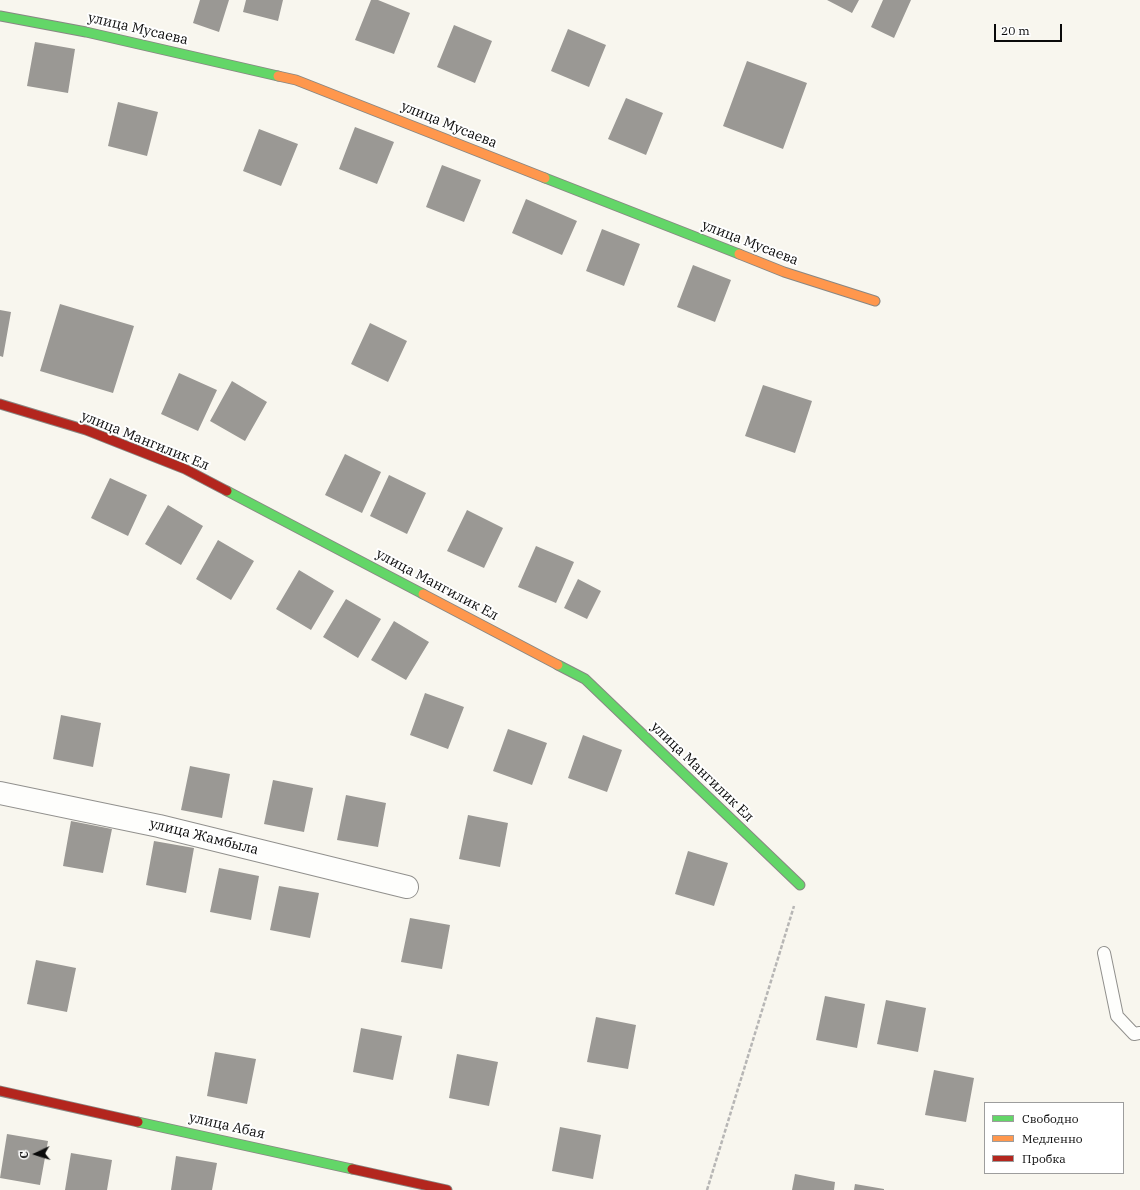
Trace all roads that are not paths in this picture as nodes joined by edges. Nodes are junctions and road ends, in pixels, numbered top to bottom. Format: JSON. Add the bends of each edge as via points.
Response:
{"nodes":[{"id":1,"x":0,"y":16,"type":"edge"},
{"id":2,"x":875,"y":301,"type":"dead end"},
{"id":3,"x":0,"y":404,"type":"edge"},
{"id":4,"x":0,"y":793,"type":"edge"},
{"id":5,"x":800,"y":885,"type":"road end"},
{"id":6,"x":407,"y":887,"type":"dead end"},
{"id":7,"x":1104,"y":954,"type":"dead end"},
{"id":8,"x":1140,"y":1033,"type":"edge"},
{"id":9,"x":0,"y":1091,"type":"edge"},
{"id":10,"x":447,"y":1190,"type":"edge"}],
"edges":[{"from":1,"to":2,"type":"street","name":"улица Мусаева","via":[[86,32],[296,80],[784,272]]},
{"from":3,"to":5,"type":"street","name":"улица Мангилик Ел","via":[[86,430],[185,469],[585,679]]},
{"from":4,"to":6,"type":"street","name":"улица Жамбыла","via":[[159,826]]},
{"from":7,"to":8,"type":"lane","via":[[1117,1016],[1134,1034]]},
{"from":9,"to":10,"type":"street","name":"улица Абая"}]}
